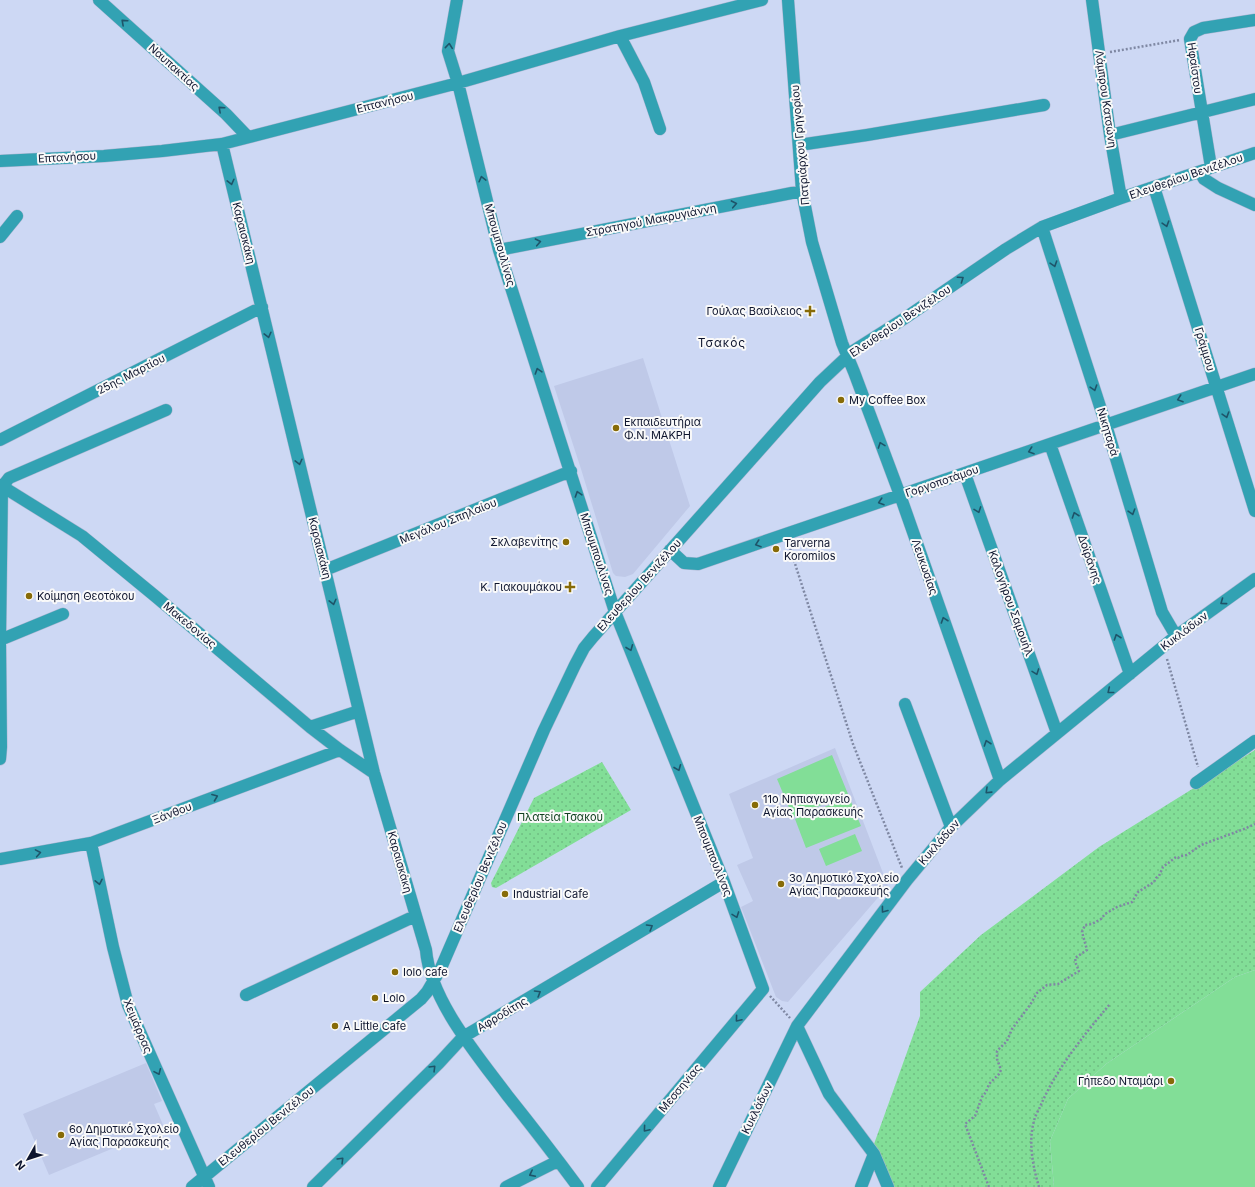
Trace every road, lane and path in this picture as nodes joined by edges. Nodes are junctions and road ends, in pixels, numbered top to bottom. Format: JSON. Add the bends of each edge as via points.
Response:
{"nodes":[{"id":1,"x":99,"y":0,"type":"edge"},
{"id":2,"x":457,"y":0,"type":"edge"},
{"id":3,"x":762,"y":0,"type":"edge"},
{"id":4,"x":788,"y":0,"type":"edge"},
{"id":5,"x":1092,"y":0,"type":"edge"},
{"id":6,"x":1255,"y":20,"type":"edge"},
{"id":7,"x":620,"y":36,"type":"junction"},
{"id":8,"x":1190,"y":38,"type":"junction"},
{"id":9,"x":1099,"y":54,"type":"junction"},
{"id":10,"x":458,"y":83,"type":"junction"},
{"id":11,"x":1255,"y":99,"type":"edge"},
{"id":12,"x":1044,"y":105,"type":"dead end"},
{"id":13,"x":1201,"y":112,"type":"junction"},
{"id":14,"x":660,"y":129,"type":"dead end"},
{"id":15,"x":1110,"y":134,"type":"junction"},
{"id":16,"x":248,"y":137,"type":"junction"},
{"id":17,"x":222,"y":144,"type":"junction"},
{"id":18,"x":798,"y":145,"type":"junction"},
{"id":19,"x":1255,"y":153,"type":"edge"},
{"id":20,"x":0,"y":161,"type":"edge"},
{"id":21,"x":1205,"y":169,"type":"junction"},
{"id":22,"x":1154,"y":187,"type":"junction"},
{"id":23,"x":802,"y":191,"type":"junction"},
{"id":24,"x":1121,"y":198,"type":"junction"},
{"id":25,"x":1255,"y":205,"type":"edge"},
{"id":26,"x":17,"y":216,"type":"dead end"},
{"id":27,"x":1042,"y":227,"type":"junction"},
{"id":28,"x":0,"y":237,"type":"edge"},
{"id":29,"x":499,"y":250,"type":"junction"},
{"id":30,"x":262,"y":308,"type":"junction"},
{"id":31,"x":848,"y":356,"type":"junction"},
{"id":32,"x":1255,"y":374,"type":"edge"},
{"id":33,"x":1217,"y":387,"type":"junction"},
{"id":34,"x":166,"y":410,"type":"dead end"},
{"id":35,"x":1106,"y":425,"type":"junction"},
{"id":36,"x":0,"y":440,"type":"edge"},
{"id":37,"x":1050,"y":444,"type":"junction"},
{"id":38,"x":571,"y":471,"type":"junction"},
{"id":39,"x":965,"y":474,"type":"junction"},
{"id":40,"x":1,"y":486,"type":"edge"},
{"id":41,"x":900,"y":495,"type":"junction"},
{"id":42,"x":1255,"y":511,"type":"edge"},
{"id":43,"x":786,"y":535,"type":"junction"},
{"id":44,"x":670,"y":550,"type":"junction"},
{"id":45,"x":325,"y":570,"type":"junction"},
{"id":46,"x":1255,"y":579,"type":"edge"},
{"id":47,"x":615,"y":612,"type":"junction"},
{"id":48,"x":63,"y":614,"type":"dead end"},
{"id":49,"x":1176,"y":636,"type":"junction"},
{"id":50,"x":0,"y":640,"type":"edge"},
{"id":51,"x":1166,"y":656,"type":"dead end"},
{"id":52,"x":1130,"y":674,"type":"junction"},
{"id":53,"x":905,"y":704,"type":"dead end"},
{"id":54,"x":359,"y":711,"type":"junction"},
{"id":55,"x":310,"y":727,"type":"junction"},
{"id":56,"x":1058,"y":733,"type":"junction"},
{"id":57,"x":1255,"y":741,"type":"edge"},
{"id":58,"x":340,"y":750,"type":"junction"},
{"id":59,"x":0,"y":759,"type":"edge"},
{"id":60,"x":1196,"y":763,"type":"dead end"},
{"id":61,"x":374,"y":774,"type":"junction"},
{"id":62,"x":1000,"y":780,"type":"junction"},
{"id":63,"x":1196,"y":783,"type":"dead end"},
{"id":64,"x":1255,"y":824,"type":"edge"},
{"id":65,"x":950,"y":827,"type":"junction"},
{"id":66,"x":91,"y":843,"type":"junction"},
{"id":67,"x":0,"y":859,"type":"edge"},
{"id":68,"x":907,"y":880,"type":"junction"},
{"id":69,"x":724,"y":882,"type":"junction"},
{"id":70,"x":415,"y":916,"type":"junction"},
{"id":71,"x":426,"y":950,"type":"junction"},
{"id":72,"x":441,"y":968,"type":"junction"},
{"id":73,"x":434,"y":982,"type":"junction"},
{"id":74,"x":763,"y":989,"type":"junction"},
{"id":75,"x":246,"y":995,"type":"dead end"},
{"id":76,"x":1110,"y":1004,"type":"dead end"},
{"id":77,"x":797,"y":1026,"type":"junction"},
{"id":78,"x":463,"y":1037,"type":"junction"},
{"id":79,"x":874,"y":1154,"type":"junction"},
{"id":80,"x":558,"y":1161,"type":"junction"},
{"id":81,"x":207,"y":1182,"type":"edge"},
{"id":82,"x":192,"y":1187,"type":"edge"},
{"id":83,"x":313,"y":1187,"type":"edge"},
{"id":84,"x":506,"y":1187,"type":"edge"},
{"id":85,"x":578,"y":1187,"type":"edge"},
{"id":86,"x":597,"y":1187,"type":"edge"},
{"id":87,"x":719,"y":1187,"type":"edge"},
{"id":88,"x":861,"y":1187,"type":"edge"},
{"id":89,"x":888,"y":1187,"type":"edge"},
{"id":90,"x":989,"y":1187,"type":"edge"},
{"id":91,"x":1039,"y":1187,"type":"edge"}],
"edges":[{"from":16,"to":1,"type":"street","name":"Ναυπακτίας","one_way":true,"via":[[226,114]]},
{"from":10,"to":2,"type":"street","name":"Μπουμπουλίνας","one_way":true,"via":[[448,51]]},
{"from":3,"to":7,"type":"street","name":"Επτανήσου"},
{"from":4,"to":18,"type":"street","name":"Πατριάρχου Γρηγορίου"},
{"from":5,"to":9,"type":"street","name":"Λάμπρου Κατσώνη"},
{"from":6,"to":8,"type":"street","name":"Ηφαίστου","via":[[1202,28],[1194,32]]},
{"from":7,"to":10,"type":"street","name":"Επτανήσου"},
{"from":7,"to":14,"type":"street","via":[[644,82]]},
{"from":8,"to":9,"type":"path"},
{"from":8,"to":13,"type":"street","name":"Ηφαίστου"},
{"from":9,"to":15,"type":"street","name":"Λάμπρου Κατσώνη"},
{"from":10,"to":16,"type":"street","name":"Επτανήσου"},
{"from":29,"to":10,"type":"street","name":"Μπουμπουλίνας","one_way":true},
{"from":11,"to":13,"type":"street"},
{"from":12,"to":18,"type":"street"},
{"from":13,"to":15,"type":"street"},
{"from":13,"to":21,"type":"street","name":"Ηφαίστου"},
{"from":15,"to":24,"type":"street","name":"Λάμπρου Κατσώνη"},
{"from":16,"to":17,"type":"street","name":"Επτανήσου"},
{"from":17,"to":20,"type":"street","name":"Επτανήσου","via":[[104,156]]},
{"from":17,"to":30,"type":"street","name":"Καραισκάκη","one_way":true},
{"from":18,"to":23,"type":"street","name":"Πατριάρχου Γρηγορίου"},
{"from":19,"to":21,"type":"street","name":"Ελευθερίου Βενιζέλου"},
{"from":21,"to":22,"type":"street","name":"Ελευθερίου Βενιζέλου"},
{"from":21,"to":25,"type":"street","via":[[1204,179]]},
{"from":22,"to":24,"type":"street","name":"Ελευθερίου Βενιζέλου"},
{"from":22,"to":33,"type":"street","name":"Γράμμου","one_way":true},
{"from":29,"to":23,"type":"street","name":"Στρατηγού Μακρυγιάννη","one_way":true},
{"from":23,"to":31,"type":"street","name":"Πατριάρχου Γρηγορίου","via":[[812,242]]},
{"from":24,"to":27,"type":"street","name":"Ελευθερίου Βενιζέλου"},
{"from":26,"to":28,"type":"street"},
{"from":31,"to":27,"type":"street","name":"Ελευθερίου Βενιζέλου","one_way":true},
{"from":27,"to":35,"type":"street","name":"Νικηταρά","one_way":true},
{"from":38,"to":29,"type":"street","name":"Μπουμπουλίνας","one_way":true},
{"from":30,"to":36,"type":"street","name":"25ης Μαρτίου"},
{"from":30,"to":45,"type":"street","name":"Καραισκάκη","one_way":true},
{"from":41,"to":31,"type":"street","name":"Λευκωσίας","one_way":true},
{"from":31,"to":44,"type":"street","name":"Ελευθερίου Βενιζέλου","via":[[820,382]]},
{"from":32,"to":33,"type":"street","name":"Γοργοποτάμου"},
{"from":33,"to":35,"type":"street","name":"Γοργοποτάμου","one_way":true},
{"from":33,"to":42,"type":"street","name":"Γράμμου","one_way":true},
{"from":34,"to":40,"type":"street","via":[[9,478]]},
{"from":35,"to":37,"type":"street","name":"Γοργοποτάμου"},
{"from":35,"to":49,"type":"street","name":"Νικηταρά","one_way":true,"via":[[1162,612]]},
{"from":37,"to":39,"type":"street","name":"Γοργοποτάμου","one_way":true},
{"from":52,"to":37,"type":"street","name":"Δοϊράνης","one_way":true},
{"from":38,"to":45,"type":"street","name":"Μεγάλου Σπηλαίου"},
{"from":47,"to":38,"type":"street","name":"Μπουμπουλίνας","one_way":true},
{"from":39,"to":41,"type":"street","name":"Γοργοποτάμου"},
{"from":39,"to":56,"type":"street","name":"Καλογήρου Σαμουήλ","one_way":true},
{"from":40,"to":50,"type":"street"},
{"from":40,"to":55,"type":"street","name":"Μακεδονίας","via":[[82,536]]},
{"from":41,"to":43,"type":"street","name":"Γοργοποτάμου","one_way":true},
{"from":62,"to":41,"type":"street","name":"Λευκωσίας","one_way":true},
{"from":43,"to":44,"type":"street","name":"Γοργοποτάμου","one_way":true,"via":[[698,564],[684,563]]},
{"from":43,"to":68,"type":"path","via":[[853,744]]},
{"from":44,"to":47,"type":"street","name":"Ελευθερίου Βενιζέλου"},
{"from":45,"to":54,"type":"street","name":"Καραισκάκη","one_way":true},
{"from":46,"to":49,"type":"street","name":"Κυκλάδων","one_way":true},
{"from":47,"to":69,"type":"street","name":"Μπουμπουλίνας","one_way":true},
{"from":47,"to":72,"type":"street","name":"Ελευθερίου Βενιζέλου","via":[[584,648],[575,665],[544,730]]},
{"from":48,"to":50,"type":"street"},
{"from":49,"to":52,"type":"street","name":"Κυκλάδων"},
{"from":50,"to":59,"type":"street"},
{"from":51,"to":60,"type":"path"},
{"from":52,"to":56,"type":"street","name":"Κυκλάδων","one_way":true},
{"from":53,"to":65,"type":"street"},
{"from":54,"to":55,"type":"street"},
{"from":54,"to":61,"type":"street","name":"Καραισκάκη"},
{"from":55,"to":58,"type":"street","name":"Μακεδονίας"},
{"from":56,"to":62,"type":"street","name":"Κυκλάδων"},
{"from":57,"to":63,"type":"street"},
{"from":58,"to":61,"type":"street","name":"Μακεδονίας"},
{"from":66,"to":58,"type":"street","name":"Ξάνθου","one_way":true},
{"from":61,"to":70,"type":"street","name":"Καραισκάκη"},
{"from":62,"to":65,"type":"street","name":"Κυκλάδων","one_way":true},
{"from":64,"to":90,"type":"path","via":[[1201,845],[1188,856],[1176,857],[1163,867],[1154,882],[1138,892],[1132,902],[1117,907],[1092,924],[1085,924],[1082,932],[1087,950],[1075,958],[1079,971],[1058,984],[1047,985],[1036,994],[1012,1029],[1007,1041],[997,1051],[1001,1070],[989,1084],[975,1116],[965,1124]]},
{"from":65,"to":68,"type":"street","name":"Κυκλάδων"},
{"from":67,"to":66,"type":"street","name":"Ξάνθου","one_way":true},
{"from":66,"to":81,"type":"street","name":"Χειμάρρας","one_way":true,"via":[[128,1005]]},
{"from":68,"to":77,"type":"street","name":"Κυκλάδων","one_way":true},
{"from":69,"to":74,"type":"street","name":"Μπουμπουλίνας","one_way":true},
{"from":78,"to":69,"type":"street","name":"Αφροδίτης","one_way":true},
{"from":70,"to":71,"type":"street","name":"Καραισκάκη"},
{"from":70,"to":75,"type":"street"},
{"from":71,"to":72,"type":"street","name":"Καραισκάκη"},
{"from":71,"to":73,"type":"street","name":"Καραισκάκη","via":[[426,959]]},
{"from":72,"to":73,"type":"street","name":"Ελευθερίου Βενιζέλου"},
{"from":73,"to":78,"type":"street","name":"Καραισκάκη","via":[[439,996]]},
{"from":73,"to":81,"type":"street","name":"Ελευθερίου Βενιζέλου","via":[[421,998]]},
{"from":74,"to":77,"type":"path"},
{"from":74,"to":86,"type":"street","name":"Μεσσηνίας","one_way":true},
{"from":76,"to":91,"type":"path","via":[[1089,1029],[1048,1089],[1034,1121],[1031,1141]]},
{"from":77,"to":79,"type":"street","via":[[829,1094]]},
{"from":77,"to":87,"type":"street","name":"Κυκλάδων"},
{"from":78,"to":80,"type":"street","name":"Καραισκάκη"},
{"from":83,"to":78,"type":"street","name":"Αφροδίτης","one_way":true},
{"from":79,"to":88,"type":"street"},
{"from":79,"to":89,"type":"street"},
{"from":80,"to":84,"type":"street","one_way":true},
{"from":80,"to":85,"type":"street","name":"Καραισκάκη"},
{"from":81,"to":82,"type":"street","name":"Ελευθερίου Βενιζέλου"}]}
